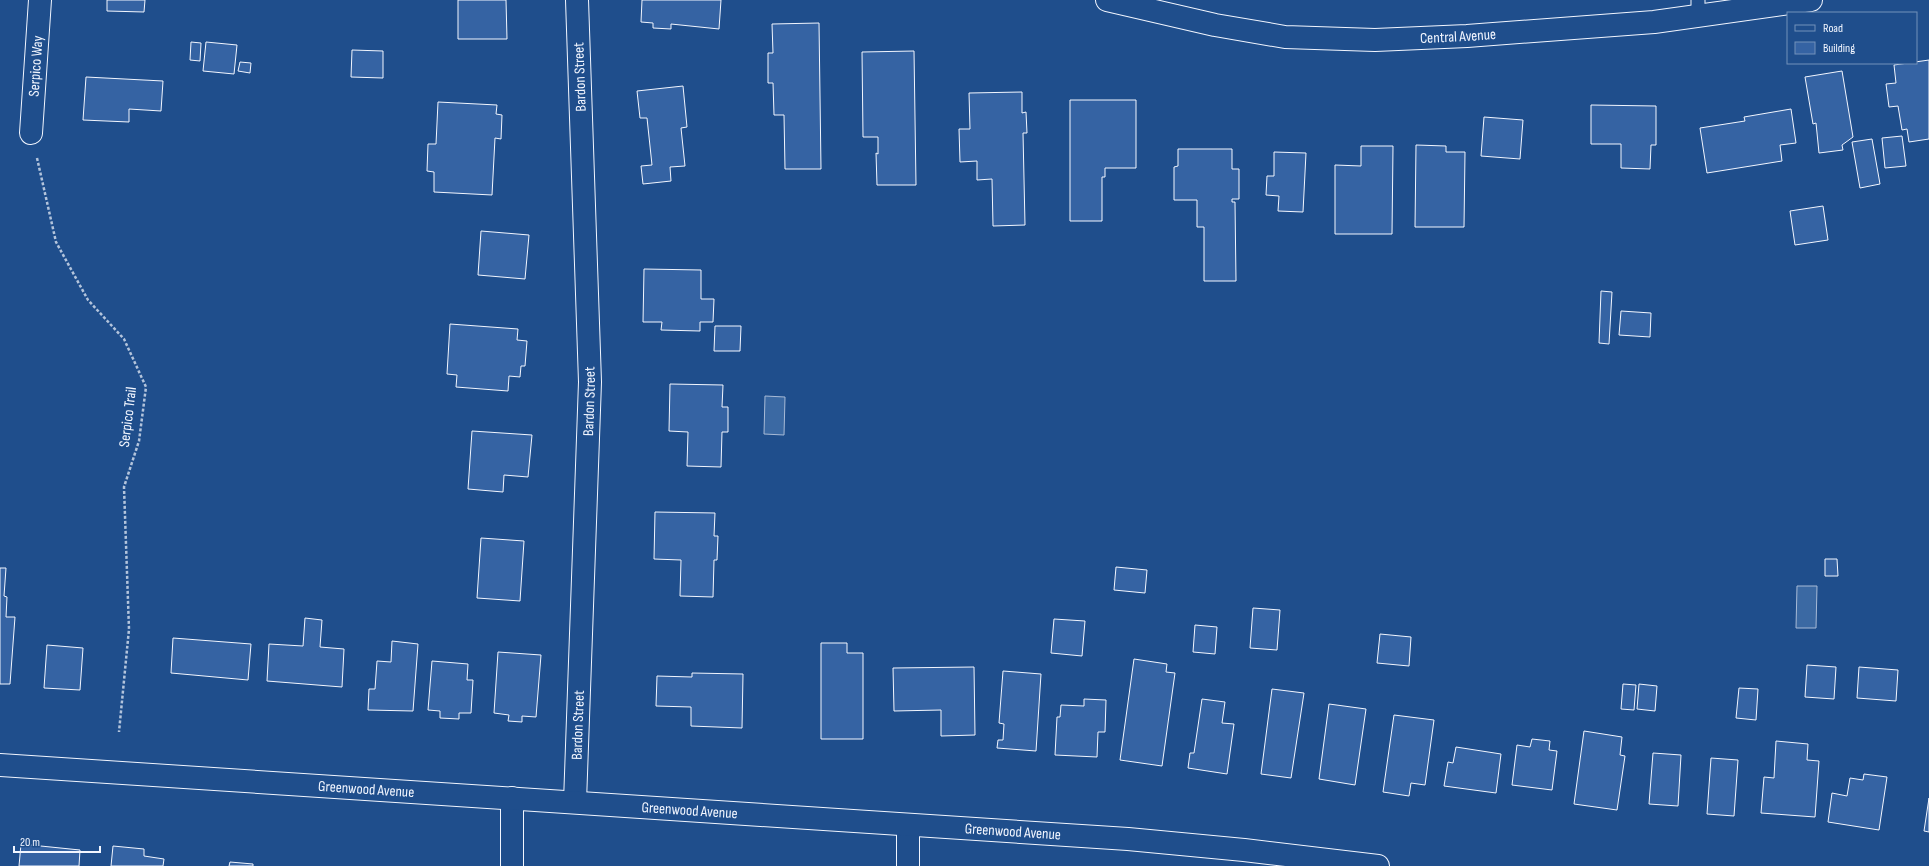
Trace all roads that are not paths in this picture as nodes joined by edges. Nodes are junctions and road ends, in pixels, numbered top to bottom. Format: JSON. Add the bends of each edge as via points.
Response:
{"nodes":[{"id":1,"x":40,"y":0,"type":"edge"},
{"id":2,"x":577,"y":0,"type":"edge"},
{"id":3,"x":1107,"y":0,"type":"edge"},
{"id":4,"x":1811,"y":0,"type":"edge"},
{"id":5,"x":1698,"y":8,"type":"edge"},
{"id":6,"x":31,"y":133,"type":"road end"},
{"id":7,"x":0,"y":765,"type":"edge"},
{"id":8,"x":512,"y":798,"type":"junction"},
{"id":9,"x":575,"y":802,"type":"junction"},
{"id":10,"x":908,"y":825,"type":"junction"},
{"id":11,"x":512,"y":866,"type":"edge"},
{"id":12,"x":908,"y":866,"type":"edge"},
{"id":13,"x":1378,"y":866,"type":"edge"}],
"edges":[{"from":1,"to":6,"type":"street","name":"Serpico Way"},
{"from":2,"to":9,"type":"street","name":"Bardon Street","via":[[590,382]]},
{"from":3,"to":5,"type":"street","name":"Central Avenue","via":[[1215,25],[1285,36],[1368,39],[1467,36],[1654,22]]},
{"from":4,"to":5,"type":"street","name":"Central Avenue"},
{"from":7,"to":8,"type":"street","name":"Greenwood Avenue"},
{"from":8,"to":9,"type":"street","name":"Greenwood Avenue"},
{"from":8,"to":11,"type":"street"},
{"from":9,"to":10,"type":"street","name":"Greenwood Avenue"},
{"from":10,"to":12,"type":"street"},
{"from":10,"to":13,"type":"street","name":"Greenwood Avenue","via":[[1128,839]]}]}
